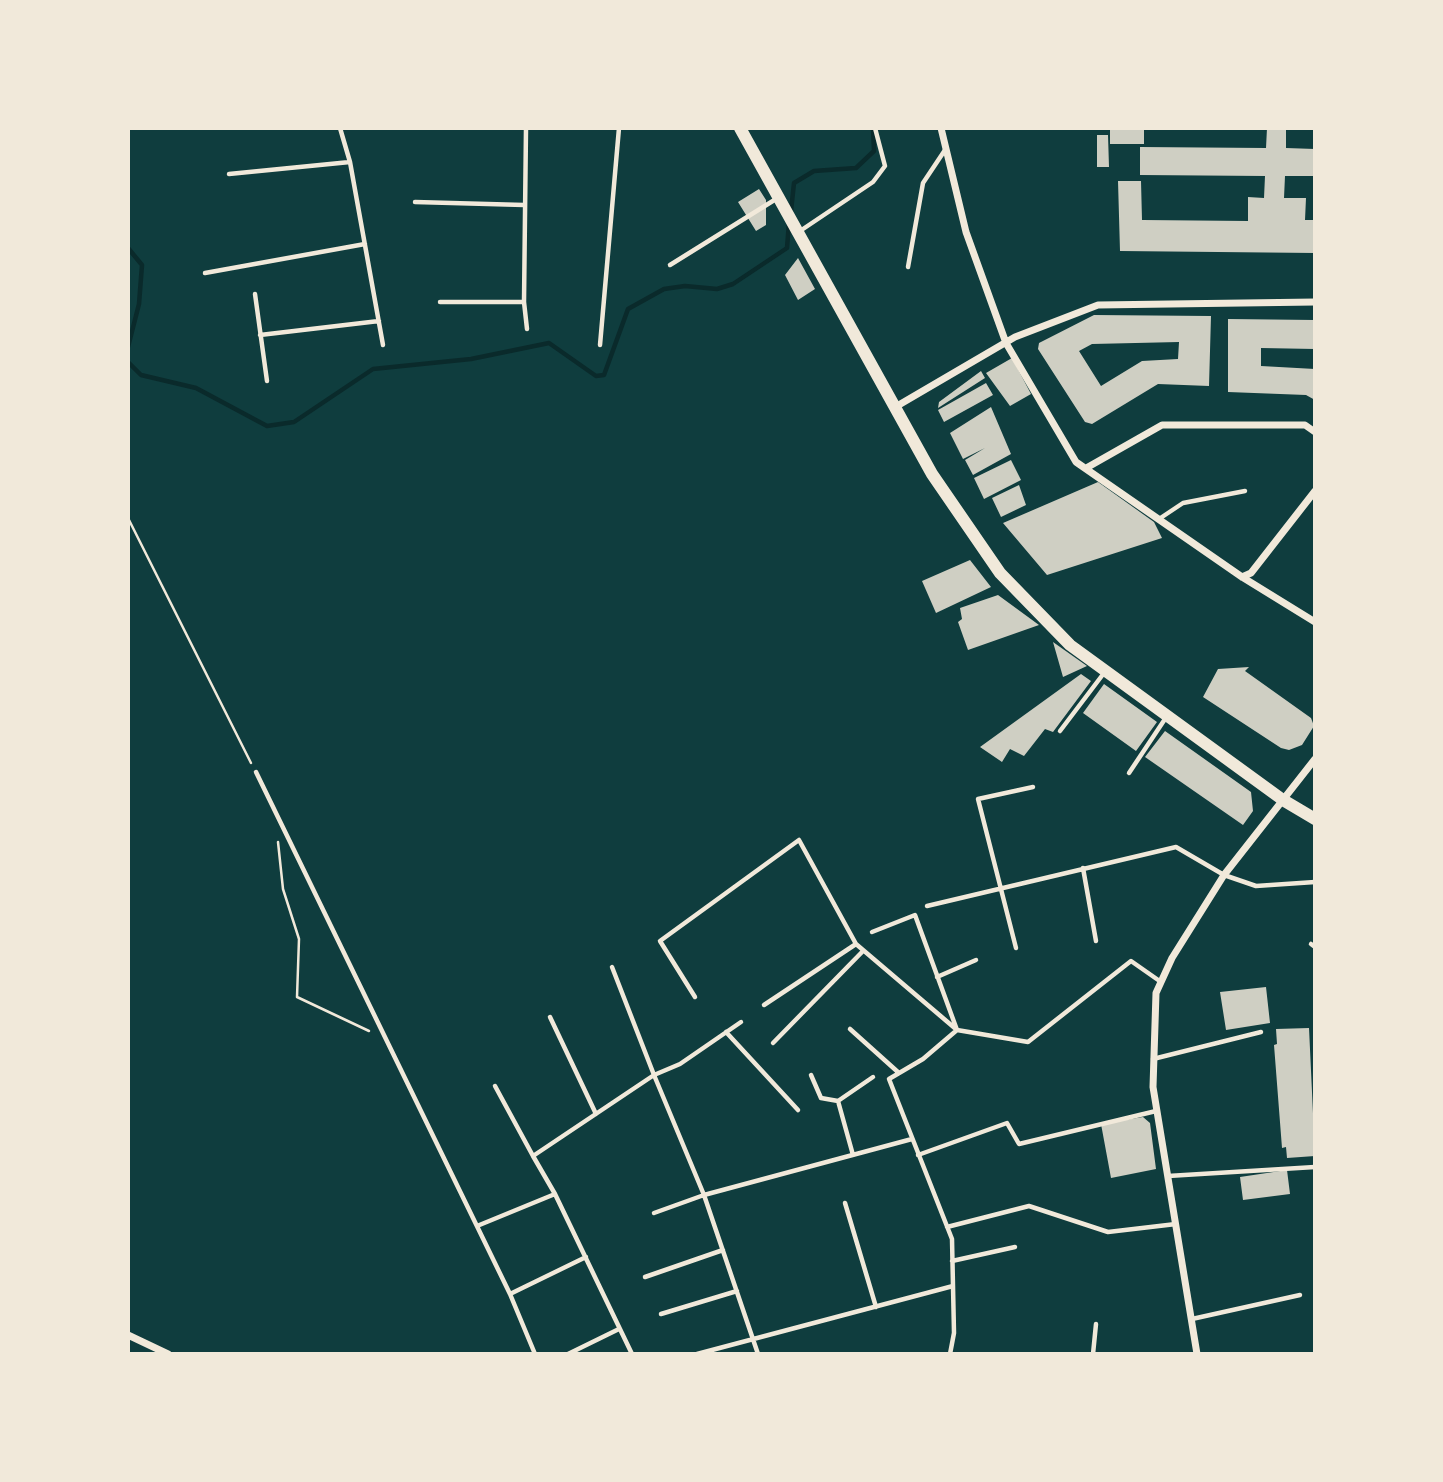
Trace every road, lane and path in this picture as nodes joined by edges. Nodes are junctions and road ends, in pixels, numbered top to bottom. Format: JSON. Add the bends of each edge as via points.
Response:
{"nodes":[{"id":1,"x":340,"y":128,"type":"edge"},
{"id":2,"x":526,"y":128,"type":"edge"},
{"id":3,"x":619,"y":128,"type":"edge"},
{"id":4,"x":740,"y":128,"type":"edge"},
{"id":5,"x":875,"y":128,"type":"edge"},
{"id":6,"x":941,"y":128,"type":"edge"},
{"id":7,"x":946,"y":149,"type":"junction"},
{"id":8,"x":350,"y":162,"type":"junction"},
{"id":9,"x":229,"y":174,"type":"dead end"},
{"id":10,"x":779,"y":197,"type":"junction"},
{"id":11,"x":415,"y":202,"type":"dead end"},
{"id":12,"x":524,"y":205,"type":"junction"},
{"id":13,"x":800,"y":232,"type":"junction"},
{"id":14,"x":365,"y":244,"type":"junction"},
{"id":15,"x":670,"y":265,"type":"dead end"},
{"id":16,"x":908,"y":267,"type":"dead end"},
{"id":17,"x":205,"y":273,"type":"dead end"},
{"id":18,"x":255,"y":294,"type":"dead end"},
{"id":19,"x":440,"y":302,"type":"dead end"},
{"id":20,"x":524,"y":302,"type":"junction"},
{"id":21,"x":1315,"y":302,"type":"edge"},
{"id":22,"x":379,"y":321,"type":"junction"},
{"id":23,"x":527,"y":329,"type":"dead end"},
{"id":24,"x":260,"y":335,"type":"junction"},
{"id":25,"x":1006,"y":342,"type":"junction"},
{"id":26,"x":383,"y":345,"type":"dead end"},
{"id":27,"x":600,"y":345,"type":"dead end"},
{"id":28,"x":267,"y":381,"type":"dead end"},
{"id":29,"x":897,"y":407,"type":"junction"},
{"id":30,"x":1315,"y":432,"type":"edge"},
{"id":31,"x":1088,"y":467,"type":"junction"},
{"id":32,"x":1245,"y":491,"type":"dead end"},
{"id":33,"x":1315,"y":491,"type":"edge"},
{"id":34,"x":128,"y":518,"type":"edge"},
{"id":35,"x":1159,"y":519,"type":"junction"},
{"id":36,"x":1242,"y":577,"type":"junction"},
{"id":37,"x":1315,"y":622,"type":"edge"},
{"id":38,"x":1105,"y":671,"type":"junction"},
{"id":39,"x":1168,"y":716,"type":"junction"},
{"id":40,"x":1060,"y":730,"type":"dead end"},
{"id":41,"x":1315,"y":759,"type":"edge"},
{"id":42,"x":256,"y":772,"type":"joint"},
{"id":43,"x":1129,"y":773,"type":"dead end"},
{"id":44,"x":1033,"y":787,"type":"dead end"},
{"id":45,"x":1283,"y":800,"type":"junction"},
{"id":46,"x":1315,"y":819,"type":"edge"},
{"id":47,"x":278,"y":839,"type":"dead end"},
{"id":48,"x":1083,"y":868,"type":"junction"},
{"id":49,"x":1224,"y":875,"type":"junction"},
{"id":50,"x":1315,"y":882,"type":"edge"},
{"id":51,"x":999,"y":887,"type":"junction"},
{"id":52,"x":927,"y":906,"type":"dead end"},
{"id":53,"x":872,"y":932,"type":"dead end"},
{"id":54,"x":1096,"y":941,"type":"dead end"},
{"id":55,"x":856,"y":944,"type":"junction"},
{"id":56,"x":1016,"y":948,"type":"dead end"},
{"id":57,"x":863,"y":951,"type":"junction"},
{"id":58,"x":976,"y":960,"type":"dead end"},
{"id":59,"x":612,"y":967,"type":"dead end"},
{"id":60,"x":937,"y":976,"type":"junction"},
{"id":61,"x":1161,"y":982,"type":"junction"},
{"id":62,"x":695,"y":997,"type":"dead end"},
{"id":63,"x":764,"y":1004,"type":"dead end"},
{"id":64,"x":550,"y":1017,"type":"dead end"},
{"id":65,"x":740,"y":1022,"type":"dead end"},
{"id":66,"x":850,"y":1029,"type":"dead end"},
{"id":67,"x":957,"y":1030,"type":"junction"},
{"id":68,"x":726,"y":1032,"type":"junction"},
{"id":69,"x":1261,"y":1032,"type":"dead end"},
{"id":70,"x":382,"y":1036,"type":"junction"},
{"id":71,"x":773,"y":1043,"type":"dead end"},
{"id":72,"x":1153,"y":1059,"type":"junction"},
{"id":73,"x":899,"y":1073,"type":"junction"},
{"id":74,"x":654,"y":1075,"type":"junction"},
{"id":75,"x":811,"y":1075,"type":"dead end"},
{"id":76,"x":873,"y":1077,"type":"dead end"},
{"id":77,"x":495,"y":1086,"type":"dead end"},
{"id":78,"x":838,"y":1101,"type":"junction"},
{"id":79,"x":799,"y":1110,"type":"dead end"},
{"id":80,"x":1157,"y":1111,"type":"junction"},
{"id":81,"x":596,"y":1114,"type":"junction"},
{"id":82,"x":912,"y":1139,"type":"junction"},
{"id":83,"x":853,"y":1155,"type":"junction"},
{"id":84,"x":918,"y":1155,"type":"junction"},
{"id":85,"x":533,"y":1156,"type":"junction"},
{"id":86,"x":1315,"y":1167,"type":"edge"},
{"id":87,"x":1168,"y":1176,"type":"junction"},
{"id":88,"x":555,"y":1194,"type":"junction"},
{"id":89,"x":704,"y":1195,"type":"junction"},
{"id":90,"x":845,"y":1203,"type":"dead end"},
{"id":91,"x":654,"y":1213,"type":"dead end"},
{"id":92,"x":1176,"y":1224,"type":"junction"},
{"id":93,"x":477,"y":1226,"type":"junction"},
{"id":94,"x":947,"y":1227,"type":"junction"},
{"id":95,"x":1015,"y":1247,"type":"dead end"},
{"id":96,"x":723,"y":1250,"type":"junction"},
{"id":97,"x":586,"y":1257,"type":"junction"},
{"id":98,"x":952,"y":1261,"type":"junction"},
{"id":99,"x":645,"y":1277,"type":"dead end"},
{"id":100,"x":953,"y":1286,"type":"junction"},
{"id":101,"x":737,"y":1291,"type":"junction"},
{"id":102,"x":510,"y":1294,"type":"junction"},
{"id":103,"x":1300,"y":1295,"type":"dead end"},
{"id":104,"x":876,"y":1307,"type":"junction"},
{"id":105,"x":661,"y":1314,"type":"dead end"},
{"id":106,"x":1191,"y":1319,"type":"junction"},
{"id":107,"x":1096,"y":1324,"type":"dead end"},
{"id":108,"x":620,"y":1329,"type":"junction"},
{"id":109,"x":128,"y":1335,"type":"edge"},
{"id":110,"x":754,"y":1340,"type":"junction"},
{"id":111,"x":168,"y":1354,"type":"edge"},
{"id":112,"x":535,"y":1354,"type":"edge"},
{"id":113,"x":568,"y":1354,"type":"edge"},
{"id":114,"x":632,"y":1354,"type":"edge"},
{"id":115,"x":697,"y":1354,"type":"edge"},
{"id":116,"x":758,"y":1354,"type":"edge"},
{"id":117,"x":950,"y":1354,"type":"edge"},
{"id":118,"x":1093,"y":1354,"type":"edge"},
{"id":119,"x":1197,"y":1354,"type":"edge"}],
"edges":[{"from":1,"to":8,"type":"lane"},
{"from":2,"to":12,"type":"lane"},
{"from":3,"to":27,"type":"lane"},
{"from":4,"to":10,"type":"street"},
{"from":5,"to":13,"type":"lane","via":[[885,166],[873,183]]},
{"from":6,"to":7,"type":"street"},
{"from":7,"to":16,"type":"lane","via":[[923,183]]},
{"from":7,"to":25,"type":"street","via":[[966,232]]},
{"from":8,"to":9,"type":"lane"},
{"from":8,"to":14,"type":"lane"},
{"from":10,"to":13,"type":"street"},
{"from":10,"to":15,"type":"lane"},
{"from":11,"to":12,"type":"lane"},
{"from":12,"to":20,"type":"lane"},
{"from":13,"to":29,"type":"street"},
{"from":14,"to":17,"type":"lane"},
{"from":14,"to":22,"type":"lane"},
{"from":18,"to":24,"type":"lane"},
{"from":19,"to":20,"type":"lane"},
{"from":20,"to":23,"type":"lane"},
{"from":21,"to":25,"type":"street","via":[[1098,304]]},
{"from":22,"to":24,"type":"lane"},
{"from":22,"to":26,"type":"lane"},
{"from":24,"to":28,"type":"lane"},
{"from":25,"to":29,"type":"street"},
{"from":25,"to":31,"type":"street","via":[[1076,462]]},
{"from":29,"to":38,"type":"street","via":[[932,474],[1000,573],[1070,645]]},
{"from":30,"to":31,"type":"street","via":[[1305,425],[1162,425]]},
{"from":31,"to":35,"type":"street"},
{"from":32,"to":35,"type":"lane","via":[[1183,503]]},
{"from":33,"to":36,"type":"street","via":[[1251,573]]},
{"from":34,"to":42,"type":"path"},
{"from":35,"to":36,"type":"street"},
{"from":36,"to":37,"type":"street"},
{"from":38,"to":39,"type":"street"},
{"from":38,"to":40,"type":"lane"},
{"from":39,"to":43,"type":"lane"},
{"from":39,"to":45,"type":"street"},
{"from":41,"to":45,"type":"street"},
{"from":42,"to":70,"type":"lane"},
{"from":44,"to":51,"type":"lane","via":[[978,799]]},
{"from":45,"to":46,"type":"street"},
{"from":45,"to":49,"type":"street"},
{"from":47,"to":70,"type":"path","via":[[283,889],[299,939],[297,997]]},
{"from":48,"to":49,"type":"lane","via":[[1176,847]]},
{"from":48,"to":51,"type":"lane"},
{"from":48,"to":54,"type":"lane"},
{"from":49,"to":50,"type":"lane","via":[[1256,886]]},
{"from":49,"to":61,"type":"street"},
{"from":51,"to":52,"type":"lane"},
{"from":51,"to":56,"type":"lane"},
{"from":53,"to":60,"type":"lane","via":[[915,915]]},
{"from":55,"to":57,"type":"lane"},
{"from":55,"to":62,"type":"lane","via":[[799,840],[660,941]]},
{"from":55,"to":63,"type":"lane"},
{"from":57,"to":67,"type":"lane"},
{"from":57,"to":71,"type":"lane"},
{"from":58,"to":60,"type":"lane"},
{"from":59,"to":74,"type":"lane"},
{"from":60,"to":67,"type":"lane"},
{"from":61,"to":67,"type":"lane","via":[[1130,961],[1028,1042]]},
{"from":61,"to":72,"type":"street","via":[[1156,993]]},
{"from":64,"to":81,"type":"lane"},
{"from":65,"to":68,"type":"lane"},
{"from":66,"to":73,"type":"lane"},
{"from":67,"to":73,"type":"lane"},
{"from":68,"to":74,"type":"lane","via":[[680,1064]]},
{"from":68,"to":79,"type":"lane"},
{"from":69,"to":72,"type":"lane"},
{"from":70,"to":93,"type":"lane"},
{"from":72,"to":80,"type":"street"},
{"from":73,"to":82,"type":"lane","via":[[889,1079]]},
{"from":74,"to":81,"type":"lane"},
{"from":74,"to":89,"type":"lane"},
{"from":75,"to":78,"type":"lane","via":[[821,1098]]},
{"from":76,"to":78,"type":"lane"},
{"from":77,"to":85,"type":"lane"},
{"from":78,"to":83,"type":"lane"},
{"from":80,"to":84,"type":"lane","via":[[1019,1144],[1007,1123]]},
{"from":80,"to":87,"type":"street"},
{"from":81,"to":85,"type":"lane"},
{"from":82,"to":83,"type":"lane"},
{"from":82,"to":84,"type":"lane"},
{"from":83,"to":89,"type":"lane"},
{"from":84,"to":94,"type":"lane"},
{"from":85,"to":88,"type":"lane"},
{"from":86,"to":87,"type":"lane"},
{"from":87,"to":92,"type":"street"},
{"from":88,"to":93,"type":"lane"},
{"from":88,"to":97,"type":"lane"},
{"from":89,"to":91,"type":"lane"},
{"from":89,"to":96,"type":"lane"},
{"from":90,"to":104,"type":"lane"},
{"from":92,"to":94,"type":"lane","via":[[1108,1231],[1029,1206]]},
{"from":92,"to":106,"type":"street"},
{"from":93,"to":102,"type":"lane"},
{"from":94,"to":98,"type":"lane"},
{"from":95,"to":98,"type":"lane"},
{"from":96,"to":99,"type":"lane"},
{"from":96,"to":101,"type":"lane"},
{"from":97,"to":102,"type":"lane"},
{"from":97,"to":108,"type":"lane"},
{"from":98,"to":100,"type":"lane"},
{"from":100,"to":104,"type":"lane"},
{"from":100,"to":117,"type":"lane"},
{"from":101,"to":105,"type":"lane"},
{"from":101,"to":110,"type":"lane"},
{"from":102,"to":112,"type":"lane"},
{"from":103,"to":106,"type":"lane"},
{"from":104,"to":110,"type":"lane"},
{"from":106,"to":119,"type":"street"},
{"from":107,"to":118,"type":"lane"},
{"from":108,"to":113,"type":"lane"},
{"from":108,"to":114,"type":"lane"},
{"from":109,"to":111,"type":"street"},
{"from":110,"to":115,"type":"lane"},
{"from":110,"to":116,"type":"lane"}]}
